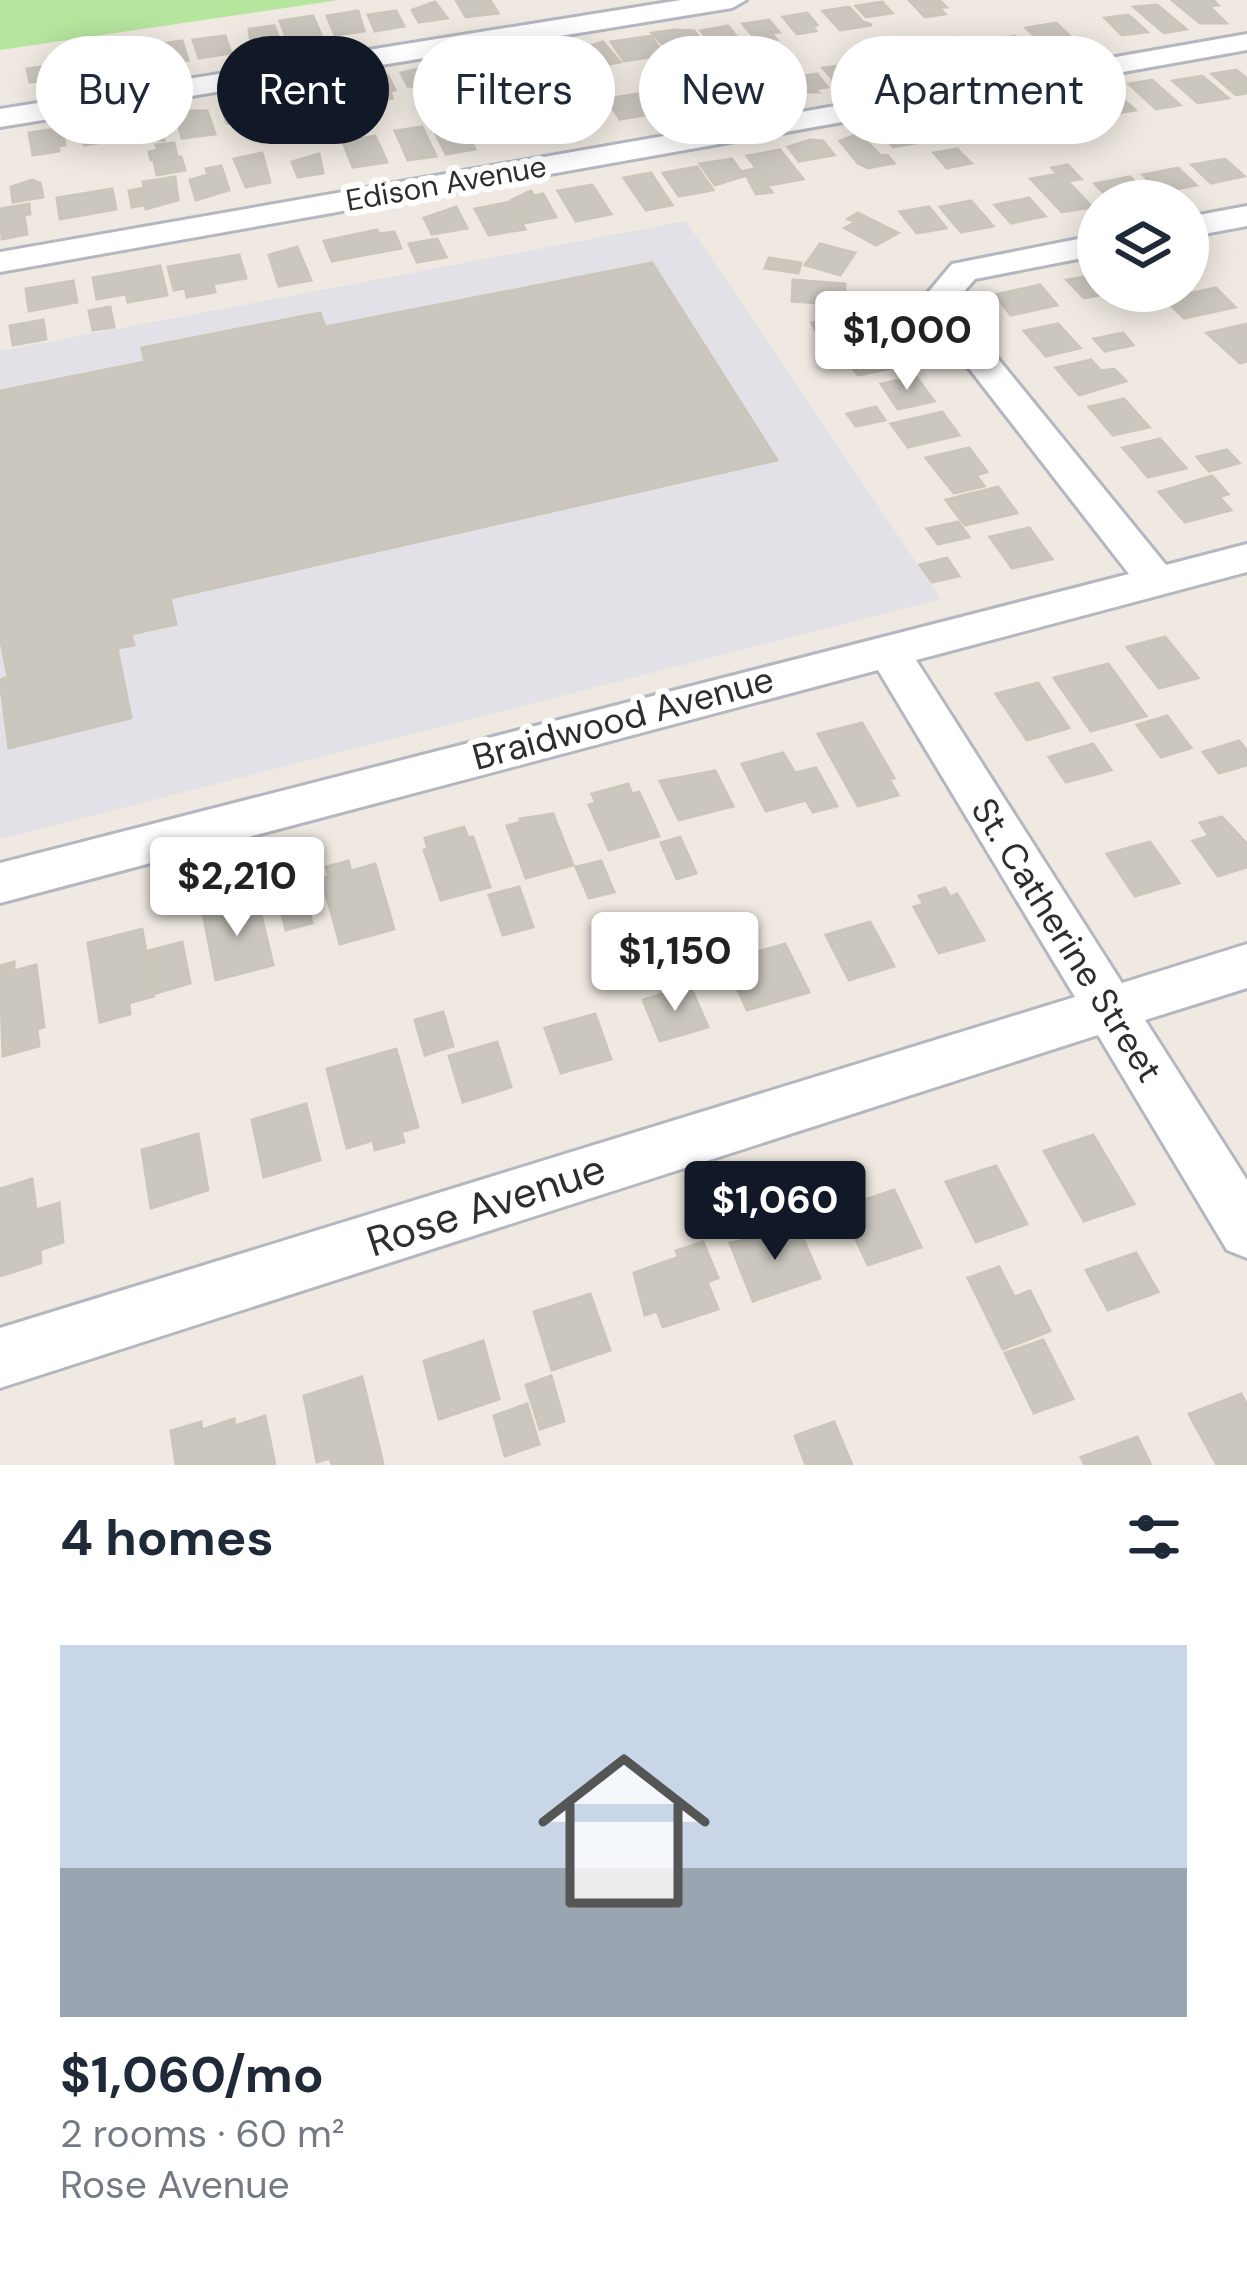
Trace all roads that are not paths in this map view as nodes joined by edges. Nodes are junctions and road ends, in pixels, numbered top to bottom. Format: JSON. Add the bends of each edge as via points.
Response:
{"nodes":[{"id":1,"x":732,"y":0,"type":"edge"},
{"id":2,"x":1247,"y":41,"type":"edge"},
{"id":3,"x":0,"y":118,"type":"edge"},
{"id":4,"x":1218,"y":222,"type":"edge"},
{"id":5,"x":1247,"y":248,"type":"edge"},
{"id":6,"x":1077,"y":249,"type":"edge"},
{"id":7,"x":0,"y":262,"type":"edge"},
{"id":8,"x":1247,"y":558,"type":"edge"},
{"id":9,"x":1157,"y":582,"type":"junction"},
{"id":10,"x":887,"y":649,"type":"junction"},
{"id":11,"x":0,"y":883,"type":"edge"},
{"id":12,"x":1247,"y":966,"type":"edge"},
{"id":13,"x":1108,"y":1009,"type":"junction"},
{"id":14,"x":1247,"y":1231,"type":"edge"},
{"id":15,"x":0,"y":1358,"type":"edge"}],
"edges":[{"from":1,"to":3,"type":"street"},
{"from":2,"to":7,"type":"street","name":"Edison Avenue"},
{"from":4,"to":5,"type":"street"},
{"from":6,"to":9,"type":"street","via":[[964,271],[943,295],[943,313]]},
{"from":8,"to":9,"type":"street","name":"Braidwood Avenue"},
{"from":9,"to":10,"type":"street","name":"Braidwood Avenue"},
{"from":10,"to":11,"type":"street","name":"Braidwood Avenue"},
{"from":10,"to":13,"type":"street","name":"St. Catherine Street"},
{"from":12,"to":13,"type":"street","name":"Rose Avenue"},
{"from":13,"to":14,"type":"street","name":"St. Catherine Street"},
{"from":13,"to":15,"type":"street","name":"Rose Avenue"}]}
